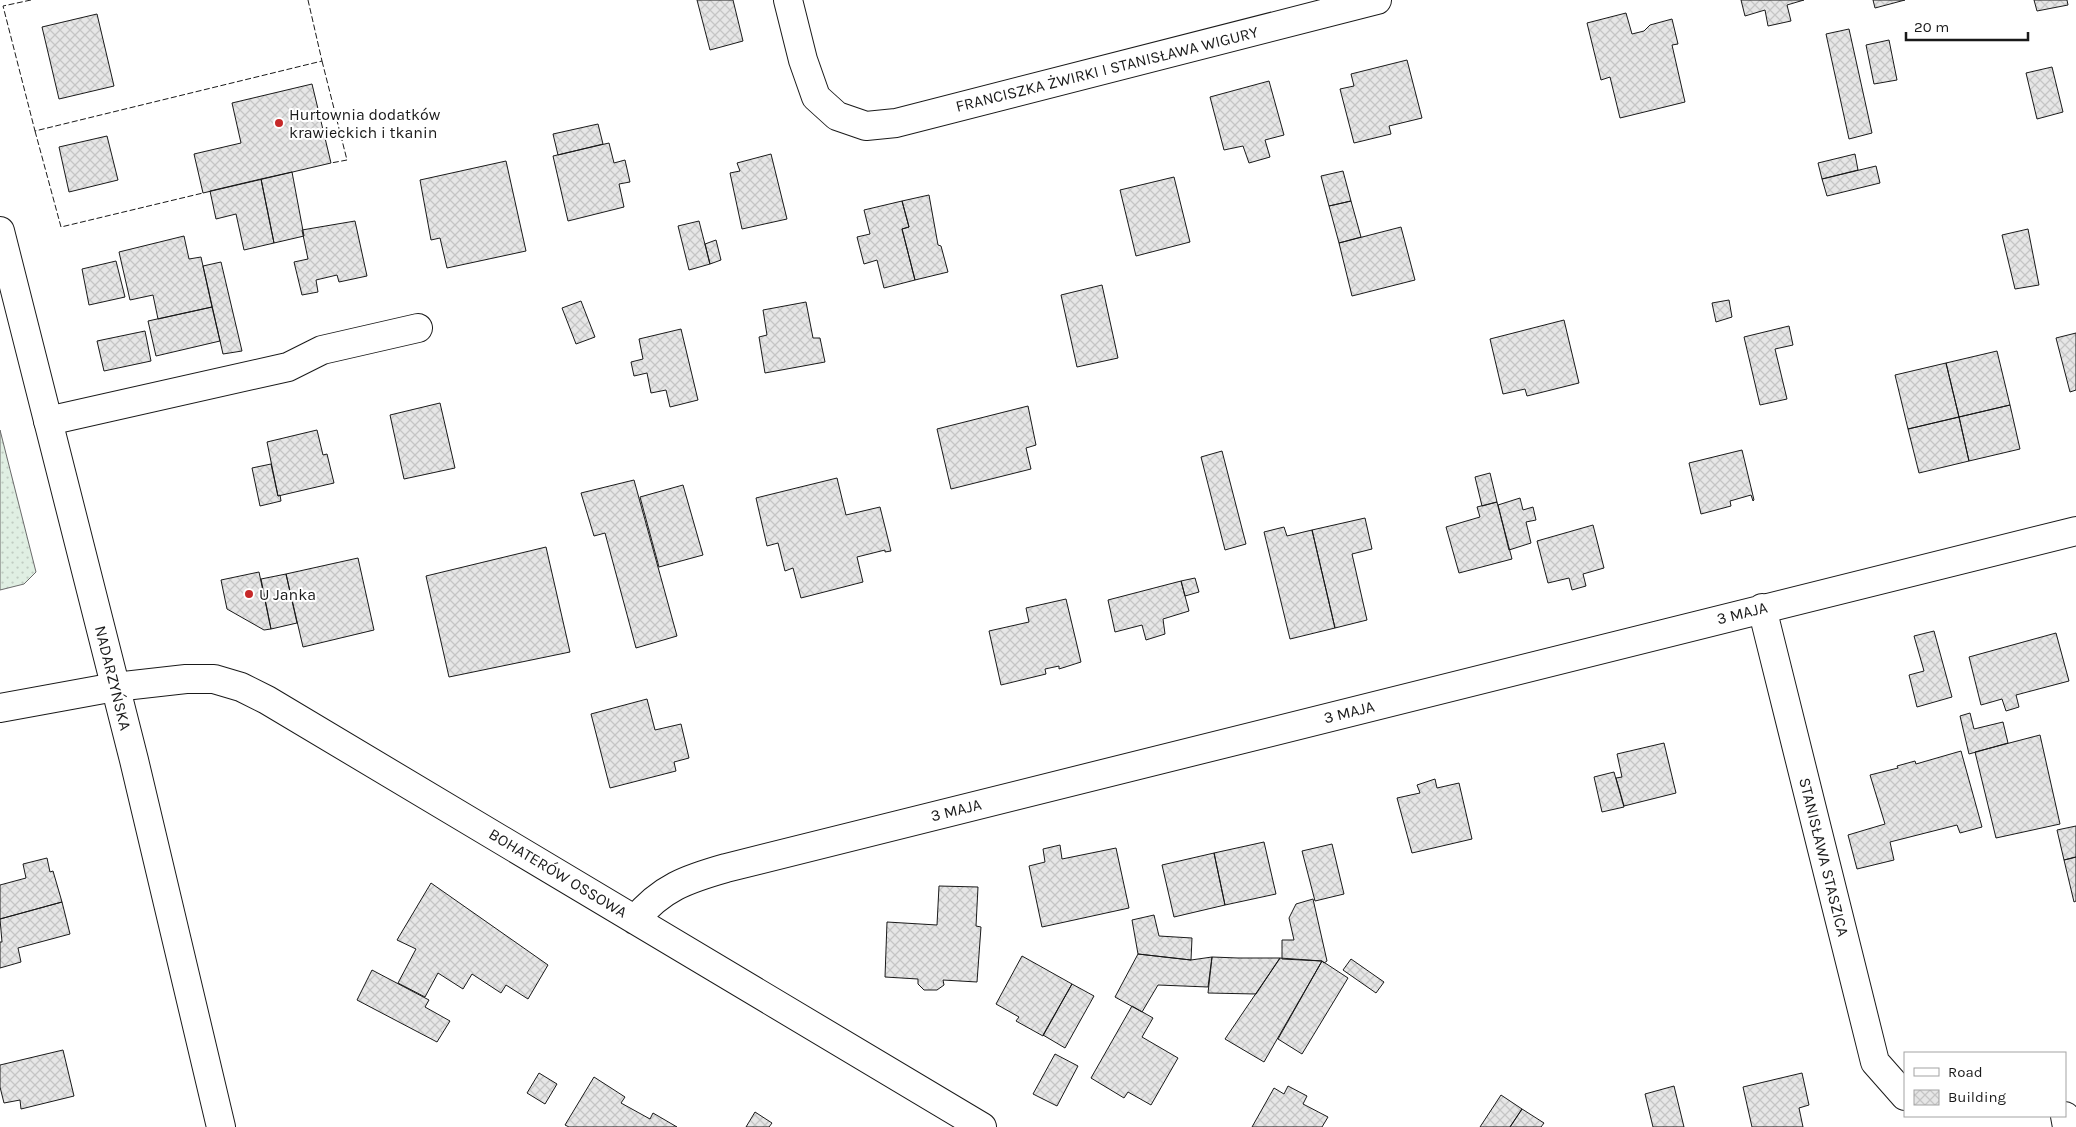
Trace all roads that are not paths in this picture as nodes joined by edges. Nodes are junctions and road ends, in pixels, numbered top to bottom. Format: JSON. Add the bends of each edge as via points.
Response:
{"nodes":[{"id":1,"x":788,"y":0,"type":"edge"},
{"id":2,"x":1378,"y":0,"type":"edge"},
{"id":3,"x":0,"y":231,"type":"edge"},
{"id":4,"x":418,"y":328,"type":"dead end"},
{"id":5,"x":48,"y":421,"type":"junction"},
{"id":6,"x":2076,"y":531,"type":"edge"},
{"id":7,"x":1762,"y":608,"type":"junction"},
{"id":8,"x":115,"y":687,"type":"junction"},
{"id":9,"x":0,"y":708,"type":"edge"},
{"id":10,"x":635,"y":920,"type":"junction"},
{"id":11,"x":1904,"y":1095,"type":"edge"},
{"id":12,"x":221,"y":1127,"type":"edge"},
{"id":13,"x":982,"y":1127,"type":"edge"}],
"edges":[{"from":1,"to":2,"type":"street","name":"FRANCISZKA ŻWIRKI I STANISŁAWA WIGURY","via":[[816,97],[837,116],[866,126],[896,123]]},
{"from":3,"to":5,"type":"street","name":"NADARZYŃSKA"},
{"from":4,"to":5,"type":"street","via":[[322,350],[288,367]]},
{"from":5,"to":8,"type":"street","name":"NADARZYŃSKA"},
{"from":6,"to":7,"type":"street","name":"3 MAJA"},
{"from":7,"to":10,"type":"street","name":"3 MAJA","via":[[693,877],[665,890]]},
{"from":7,"to":11,"type":"street","name":"STANISŁAWA STASZICA","via":[[1875,1062]]},
{"from":8,"to":9,"type":"street","name":"BOHATERÓW OSSOWA"},
{"from":8,"to":10,"type":"street","name":"BOHATERÓW OSSOWA","via":[[186,679],[214,680],[241,687]]},
{"from":8,"to":12,"type":"street","name":"NADARZYŃSKA"},
{"from":10,"to":13,"type":"street","name":"BOHATERÓW OSSOWA"}]}
